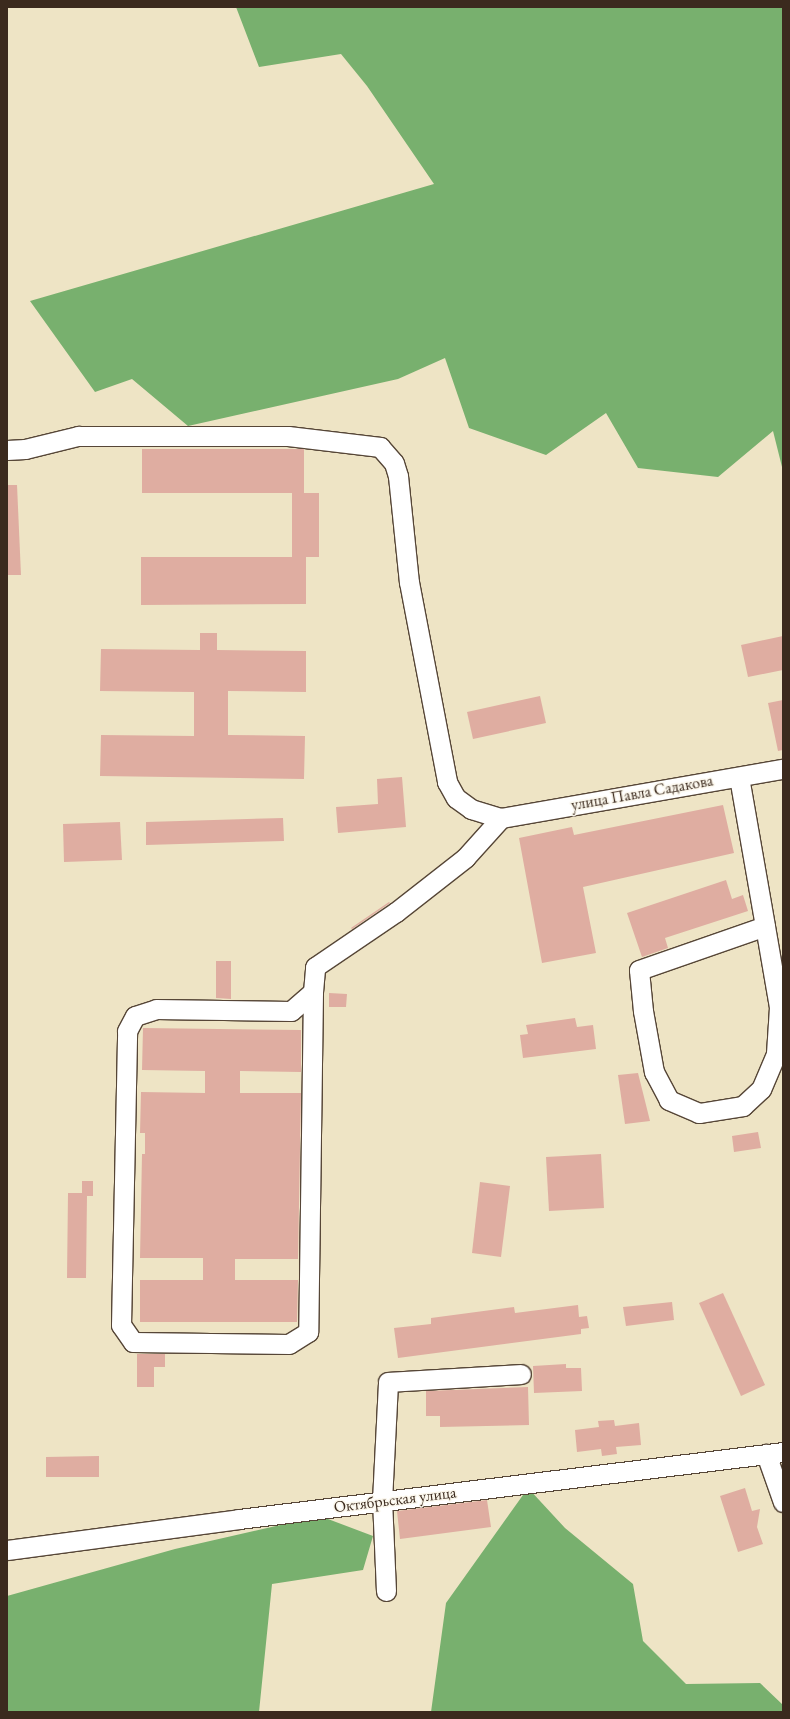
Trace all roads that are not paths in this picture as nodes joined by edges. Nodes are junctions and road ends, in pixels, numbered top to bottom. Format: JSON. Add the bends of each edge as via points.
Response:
{"nodes":[{"id":1,"x":7,"y":450,"type":"edge"},
{"id":2,"x":783,"y":769,"type":"edge"},
{"id":3,"x":739,"y":777,"type":"junction"},
{"id":4,"x":501,"y":818,"type":"junction"},
{"id":5,"x":765,"y":926,"type":"junction"},
{"id":6,"x":313,"y":992,"type":"junction"},
{"id":7,"x":520,"y":1374,"type":"dead end"},
{"id":8,"x":774,"y":1453,"type":"edge"},
{"id":9,"x":382,"y":1501,"type":"junction"},
{"id":10,"x":783,"y":1502,"type":"edge"},
{"id":11,"x":7,"y":1550,"type":"edge"},
{"id":12,"x":386,"y":1592,"type":"dead end"}],
"edges":[{"from":1,"to":4,"type":"street","via":[[25,449],[78,436],[288,436],[380,448],[394,463],[398,476],[409,582],[447,782],[456,798],[472,809]]},
{"from":2,"to":3,"type":"street","name":"улица Павла Садакова"},
{"from":3,"to":4,"type":"street","name":"улица Павла Садакова"},
{"from":3,"to":5,"type":"street"},
{"from":4,"to":6,"type":"street","via":[[459,863],[396,912],[315,967]]},
{"from":5,"to":5,"type":"street","via":[[779,1007],[776,1054],[761,1089],[743,1106],[699,1113],[669,1100],[654,1072],[643,1011],[639,970]]},
{"from":6,"to":6,"type":"street","via":[[291,1011],[156,1009],[135,1016],[127,1031],[120,1325],[133,1342],[289,1344],[308,1332]]},
{"from":7,"to":9,"type":"street","via":[[388,1382]]},
{"from":8,"to":9,"type":"street","name":"Октябрьская улица"},
{"from":8,"to":10,"type":"street"},
{"from":9,"to":11,"type":"street","name":"Октябрьская улица"},
{"from":9,"to":12,"type":"street"}]}
